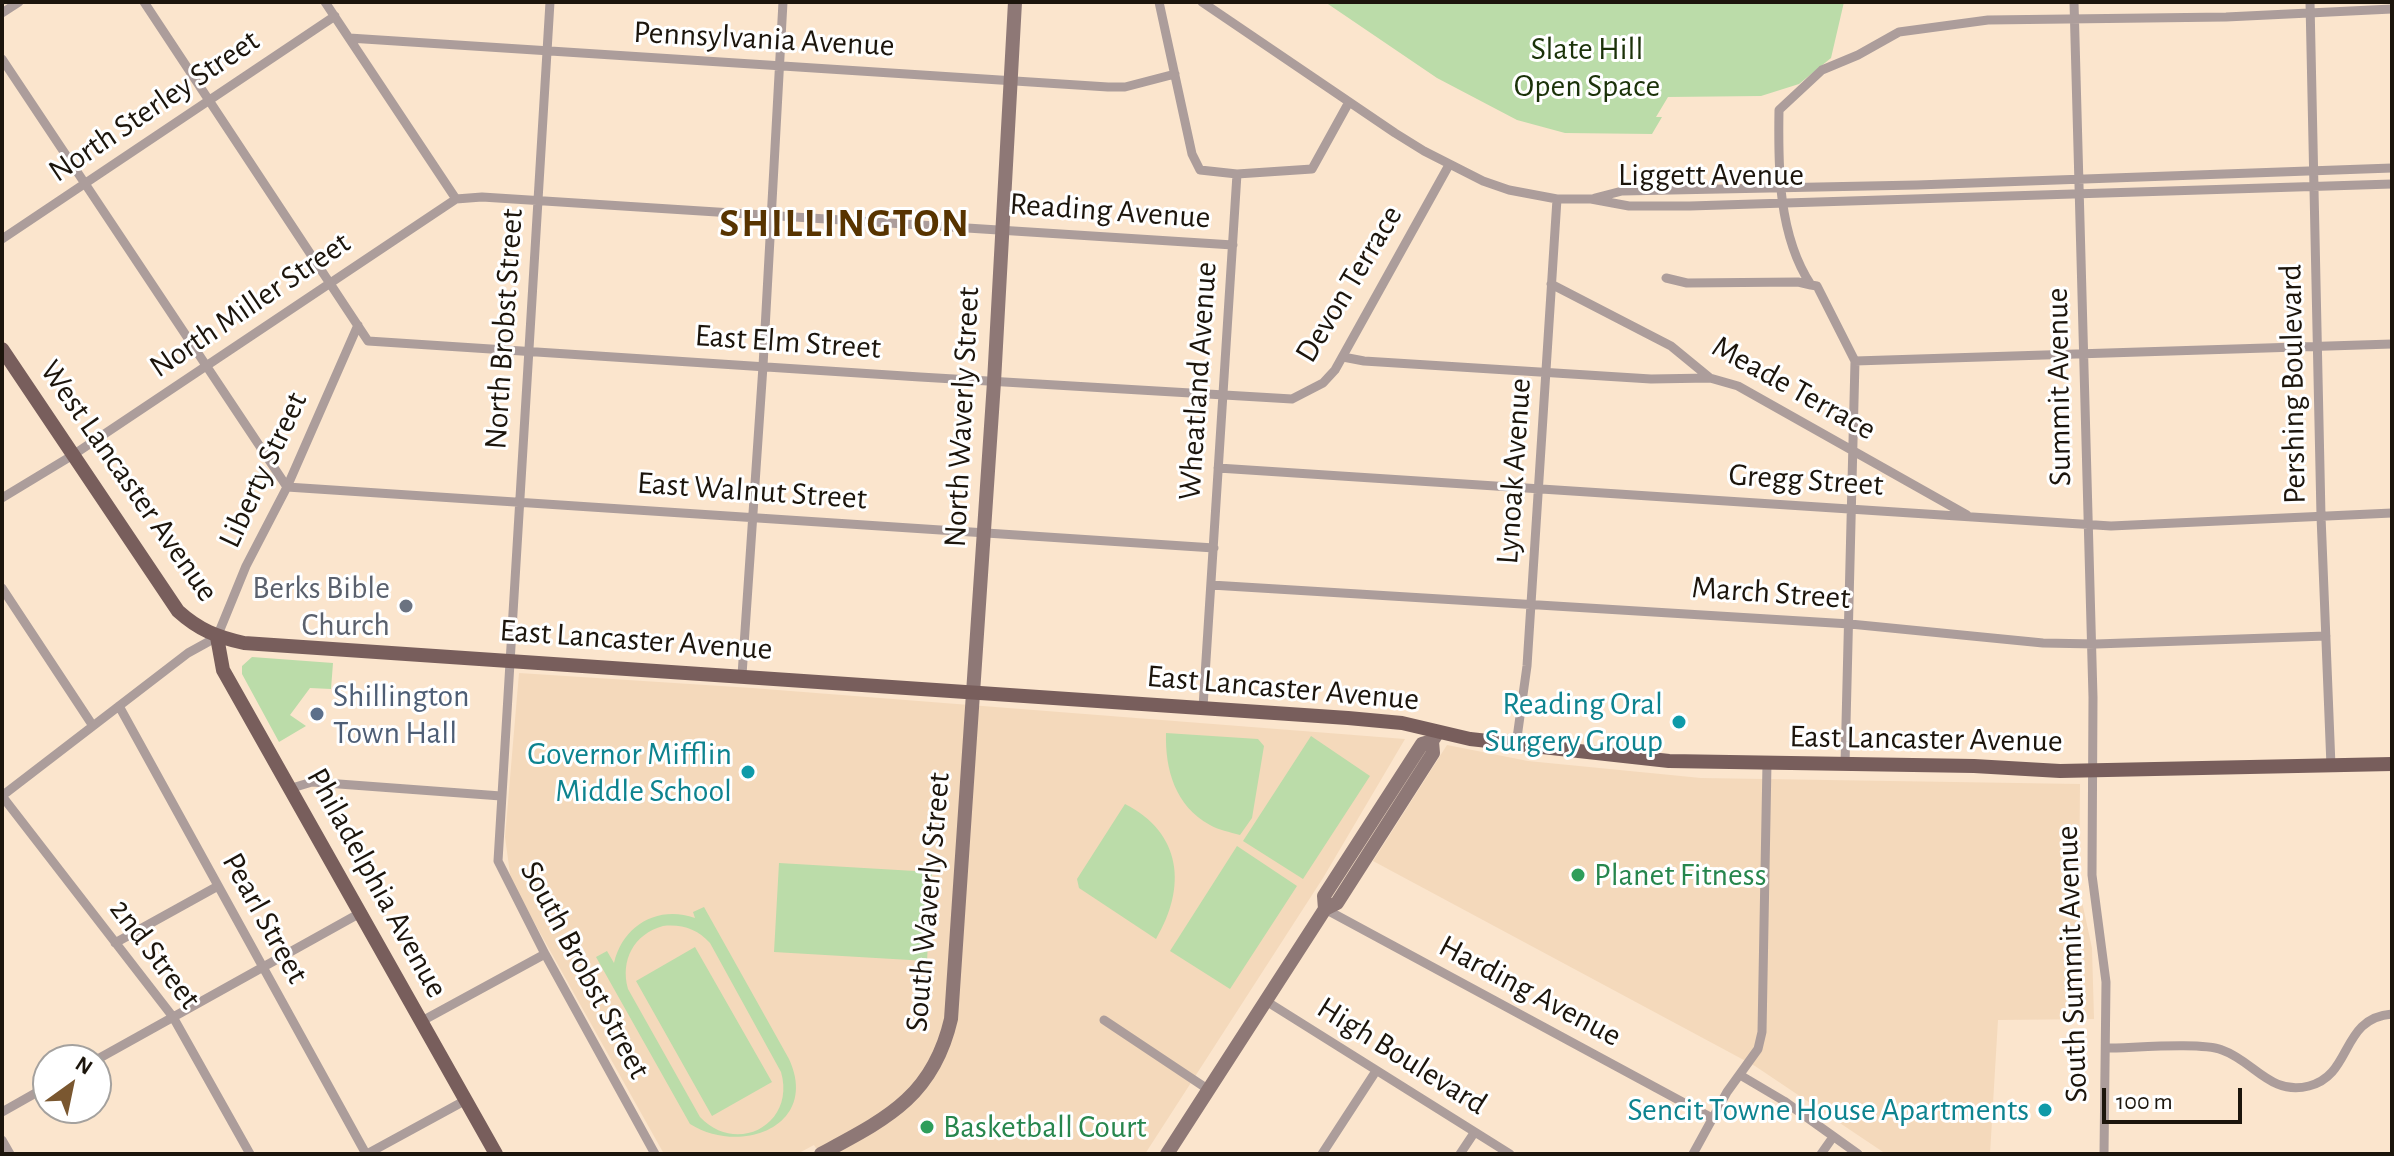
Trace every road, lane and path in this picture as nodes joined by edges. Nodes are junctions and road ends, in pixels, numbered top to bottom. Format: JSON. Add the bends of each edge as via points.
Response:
{"nodes":[{"id":1,"x":19,"y":2,"type":"edge"},
{"id":2,"x":144,"y":2,"type":"edge"},
{"id":3,"x":325,"y":2,"type":"edge"},
{"id":4,"x":550,"y":2,"type":"edge"},
{"id":5,"x":783,"y":2,"type":"edge"},
{"id":6,"x":1015,"y":2,"type":"edge"},
{"id":7,"x":1202,"y":2,"type":"edge"},
{"id":8,"x":2074,"y":2,"type":"edge"},
{"id":9,"x":1162,"y":3,"type":"edge"},
{"id":10,"x":2310,"y":7,"type":"edge"},
{"id":11,"x":2392,"y":9,"type":"edge"},
{"id":12,"x":2,"y":13,"type":"edge"},
{"id":13,"x":335,"y":16,"type":"junction"},
{"id":14,"x":2074,"y":20,"type":"junction"},
{"id":15,"x":349,"y":38,"type":"junction"},
{"id":16,"x":547,"y":50,"type":"junction"},
{"id":17,"x":2,"y":59,"type":"edge"},
{"id":18,"x":779,"y":66,"type":"junction"},
{"id":19,"x":1175,"y":74,"type":"junction"},
{"id":20,"x":1009,"y":80,"type":"junction"},
{"id":21,"x":210,"y":100,"type":"junction"},
{"id":22,"x":1349,"y":102,"type":"junction"},
{"id":23,"x":1449,"y":165,"type":"junction"},
{"id":24,"x":2392,"y":168,"type":"edge"},
{"id":25,"x":2315,"y":170,"type":"junction"},
{"id":26,"x":1237,"y":174,"type":"junction"},
{"id":27,"x":2080,"y":178,"type":"junction"},
{"id":28,"x":85,"y":184,"type":"junction"},
{"id":29,"x":2392,"y":184,"type":"edge"},
{"id":30,"x":2315,"y":187,"type":"junction"},
{"id":31,"x":1783,"y":188,"type":"junction"},
{"id":32,"x":2080,"y":193,"type":"junction"},
{"id":33,"x":456,"y":199,"type":"junction"},
{"id":34,"x":1557,"y":199,"type":"junction"},
{"id":35,"x":1591,"y":199,"type":"junction"},
{"id":36,"x":538,"y":200,"type":"junction"},
{"id":37,"x":1784,"y":202,"type":"junction"},
{"id":38,"x":769,"y":215,"type":"junction"},
{"id":39,"x":1000,"y":230,"type":"junction"},
{"id":40,"x":2,"y":239,"type":"edge"},
{"id":41,"x":1233,"y":245,"type":"junction"},
{"id":42,"x":1666,"y":278,"type":"dead end"},
{"id":43,"x":331,"y":283,"type":"junction"},
{"id":44,"x":1551,"y":284,"type":"junction"},
{"id":45,"x":1811,"y":285,"type":"junction"},
{"id":46,"x":358,"y":325,"type":"junction"},
{"id":47,"x":2392,"y":344,"type":"edge"},
{"id":48,"x":2319,"y":346,"type":"junction"},
{"id":49,"x":2,"y":349,"type":"edge"},
{"id":50,"x":528,"y":350,"type":"junction"},
{"id":51,"x":2084,"y":353,"type":"junction"},
{"id":52,"x":1343,"y":357,"type":"junction"},
{"id":53,"x":1855,"y":361,"type":"junction"},
{"id":54,"x":206,"y":366,"type":"junction"},
{"id":55,"x":763,"y":366,"type":"junction"},
{"id":56,"x":1546,"y":373,"type":"junction"},
{"id":57,"x":1710,"y":378,"type":"junction"},
{"id":58,"x":994,"y":382,"type":"junction"},
{"id":59,"x":1223,"y":396,"type":"junction"},
{"id":60,"x":1854,"y":450,"type":"junction"},
{"id":61,"x":73,"y":455,"type":"junction"},
{"id":62,"x":1218,"y":468,"type":"junction"},
{"id":63,"x":287,"y":487,"type":"junction"},
{"id":64,"x":1539,"y":489,"type":"junction"},
{"id":65,"x":2,"y":498,"type":"edge"},
{"id":66,"x":519,"y":501,"type":"junction"},
{"id":67,"x":1853,"y":508,"type":"junction"},
{"id":68,"x":2392,"y":513,"type":"edge"},
{"id":69,"x":1968,"y":516,"type":"junction"},
{"id":70,"x":2321,"y":516,"type":"junction"},
{"id":71,"x":752,"y":517,"type":"junction"},
{"id":72,"x":2088,"y":525,"type":"junction"},
{"id":73,"x":983,"y":532,"type":"junction"},
{"id":74,"x":1214,"y":548,"type":"junction"},
{"id":75,"x":1211,"y":585,"type":"junction"},
{"id":76,"x":2,"y":588,"type":"edge"},
{"id":77,"x":1532,"y":604,"type":"junction"},
{"id":78,"x":1850,"y":624,"type":"junction"},
{"id":79,"x":2326,"y":636,"type":"junction"},
{"id":80,"x":217,"y":637,"type":"junction"},
{"id":81,"x":2091,"y":643,"type":"junction"},
{"id":82,"x":510,"y":660,"type":"junction"},
{"id":83,"x":742,"y":675,"type":"junction"},
{"id":84,"x":974,"y":691,"type":"junction"},
{"id":85,"x":119,"y":706,"type":"junction"},
{"id":86,"x":1203,"y":707,"type":"junction"},
{"id":87,"x":93,"y":726,"type":"junction"},
{"id":88,"x":1436,"y":736,"type":"junction"},
{"id":89,"x":1516,"y":745,"type":"junction"},
{"id":90,"x":1767,"y":763,"type":"junction"},
{"id":91,"x":1845,"y":764,"type":"junction"},
{"id":92,"x":2392,"y":764,"type":"edge"},
{"id":93,"x":2331,"y":766,"type":"junction"},
{"id":94,"x":2094,"y":771,"type":"junction"},
{"id":95,"x":292,"y":788,"type":"junction"},
{"id":96,"x":2,"y":796,"type":"edge"},
{"id":97,"x":501,"y":796,"type":"junction"},
{"id":98,"x":218,"y":886,"type":"junction"},
{"id":99,"x":1325,"y":909,"type":"junction"},
{"id":100,"x":362,"y":912,"type":"junction"},
{"id":101,"x":115,"y":943,"type":"junction"},
{"id":102,"x":545,"y":954,"type":"junction"},
{"id":103,"x":263,"y":968,"type":"junction"},
{"id":104,"x":1266,"y":1001,"type":"junction"},
{"id":105,"x":2392,"y":1014,"type":"edge"},
{"id":106,"x":173,"y":1017,"type":"junction"},
{"id":107,"x":1104,"y":1020,"type":"dead end"},
{"id":108,"x":422,"y":1021,"type":"junction"},
{"id":109,"x":2106,"y":1048,"type":"junction"},
{"id":110,"x":112,"y":1051,"type":"edge"},
{"id":111,"x":1376,"y":1071,"type":"junction"},
{"id":112,"x":1740,"y":1075,"type":"junction"},
{"id":113,"x":1209,"y":1090,"type":"junction"},
{"id":114,"x":32,"y":1095,"type":"edge"},
{"id":115,"x":466,"y":1100,"type":"junction"},
{"id":116,"x":2,"y":1112,"type":"edge"},
{"id":117,"x":1712,"y":1118,"type":"junction"},
{"id":118,"x":1474,"y":1133,"type":"junction"},
{"id":119,"x":1833,"y":1137,"type":"junction"},
{"id":120,"x":2,"y":1140,"type":"edge"},
{"id":121,"x":10,"y":1154,"type":"edge"},
{"id":122,"x":250,"y":1154,"type":"edge"},
{"id":123,"x":367,"y":1154,"type":"edge"},
{"id":124,"x":496,"y":1154,"type":"edge"},
{"id":125,"x":655,"y":1154,"type":"edge"},
{"id":126,"x":821,"y":1154,"type":"edge"},
{"id":127,"x":1167,"y":1154,"type":"edge"},
{"id":128,"x":1322,"y":1154,"type":"edge"},
{"id":129,"x":1460,"y":1154,"type":"edge"},
{"id":130,"x":1510,"y":1154,"type":"edge"},
{"id":131,"x":1693,"y":1154,"type":"edge"},
{"id":132,"x":1821,"y":1154,"type":"edge"},
{"id":133,"x":1858,"y":1154,"type":"edge"},
{"id":134,"x":2104,"y":1154,"type":"edge"}],
"edges":[{"from":1,"to":12,"type":"street"},
{"from":2,"to":21,"type":"street"},
{"from":3,"to":13,"type":"street"},
{"from":4,"to":16,"type":"street","name":"North Brobst Street"},
{"from":5,"to":18,"type":"street"},
{"from":6,"to":20,"type":"street","name":"North Waverly Street"},
{"from":7,"to":22,"type":"street"},
{"from":8,"to":14,"type":"street","name":"Summit Avenue"},
{"from":9,"to":19,"type":"street"},
{"from":10,"to":11,"type":"street"},
{"from":10,"to":14,"type":"street"},
{"from":10,"to":25,"type":"street","name":"Pershing Boulevard"},
{"from":13,"to":15,"type":"street"},
{"from":13,"to":21,"type":"street","name":"North Sterley Street"},
{"from":14,"to":27,"type":"street","name":"Summit Avenue"},
{"from":14,"to":31,"type":"street","via":[[1970,21],[1899,32],[1822,70],[1779,110]]},
{"from":15,"to":16,"type":"street","name":"Pennsylvania Avenue"},
{"from":15,"to":33,"type":"street"},
{"from":16,"to":18,"type":"street","name":"Pennsylvania Avenue"},
{"from":16,"to":36,"type":"street","name":"North Brobst Street"},
{"from":17,"to":28,"type":"street"},
{"from":18,"to":20,"type":"street","name":"Pennsylvania Avenue"},
{"from":18,"to":38,"type":"street"},
{"from":19,"to":20,"type":"street","name":"Pennsylvania Avenue","via":[[1125,87]]},
{"from":19,"to":26,"type":"street","via":[[1200,170]]},
{"from":20,"to":39,"type":"street","name":"North Waverly Street"},
{"from":21,"to":28,"type":"street","name":"North Sterley Street"},
{"from":21,"to":43,"type":"street"},
{"from":22,"to":23,"type":"street"},
{"from":22,"to":26,"type":"street","via":[[1312,169]]},
{"from":23,"to":34,"type":"street","via":[[1509,190]]},
{"from":23,"to":52,"type":"street","name":"Devon Terrace"},
{"from":24,"to":25,"type":"street","name":"Liggett Avenue"},
{"from":25,"to":27,"type":"street","name":"Liggett Avenue"},
{"from":25,"to":30,"type":"street","name":"Pershing Boulevard"},
{"from":26,"to":41,"type":"street","name":"Wheatland Avenue"},
{"from":27,"to":31,"type":"street","name":"Liggett Avenue"},
{"from":27,"to":32,"type":"street","name":"Summit Avenue"},
{"from":28,"to":40,"type":"street","name":"North Sterley Street"},
{"from":28,"to":54,"type":"street"},
{"from":29,"to":30,"type":"street","name":"Liggett Avenue"},
{"from":30,"to":32,"type":"street","name":"Liggett Avenue"},
{"from":30,"to":48,"type":"street","name":"Pershing Boulevard"},
{"from":31,"to":35,"type":"street","name":"Liggett Avenue","via":[[1622,191]]},
{"from":31,"to":37,"type":"street"},
{"from":32,"to":37,"type":"street","name":"Liggett Avenue"},
{"from":32,"to":51,"type":"street","name":"Summit Avenue"},
{"from":33,"to":36,"type":"street","name":"Reading Avenue"},
{"from":33,"to":43,"type":"street","name":"North Miller Street"},
{"from":34,"to":35,"type":"street"},
{"from":34,"to":44,"type":"street","name":"Lynoak Avenue"},
{"from":35,"to":37,"type":"street","name":"Liggett Avenue","via":[[1629,206]]},
{"from":36,"to":38,"type":"street","name":"Reading Avenue"},
{"from":36,"to":50,"type":"street","name":"North Brobst Street"},
{"from":37,"to":45,"type":"street","via":[[1793,253]]},
{"from":38,"to":39,"type":"street","name":"Reading Avenue"},
{"from":38,"to":55,"type":"street"},
{"from":39,"to":41,"type":"street","name":"Reading Avenue"},
{"from":39,"to":58,"type":"street","name":"North Waverly Street"},
{"from":41,"to":59,"type":"street","name":"Wheatland Avenue"},
{"from":42,"to":45,"type":"street"},
{"from":43,"to":46,"type":"street"},
{"from":43,"to":54,"type":"street","name":"North Miller Street"},
{"from":44,"to":56,"type":"street","name":"Lynoak Avenue"},
{"from":44,"to":57,"type":"street","name":"Meade Terrace","via":[[1671,346]]},
{"from":45,"to":53,"type":"street","via":[[1817,286]]},
{"from":46,"to":50,"type":"street","name":"East Elm Street","via":[[368,341]]},
{"from":46,"to":63,"type":"street","name":"Liberty Street"},
{"from":47,"to":48,"type":"street"},
{"from":48,"to":51,"type":"street"},
{"from":48,"to":70,"type":"street","name":"Pershing Boulevard"},
{"from":49,"to":61,"type":"main road","name":"West Lancaster Avenue"},
{"from":50,"to":55,"type":"street","name":"East Elm Street"},
{"from":50,"to":66,"type":"street","name":"North Brobst Street"},
{"from":51,"to":53,"type":"street"},
{"from":51,"to":72,"type":"street","name":"Summit Avenue"},
{"from":52,"to":56,"type":"street"},
{"from":52,"to":59,"type":"street","name":"Devon Terrace","via":[[1323,383],[1292,399]]},
{"from":53,"to":60,"type":"street"},
{"from":54,"to":61,"type":"street","name":"North Miller Street"},
{"from":54,"to":63,"type":"street"},
{"from":55,"to":58,"type":"street","name":"East Elm Street"},
{"from":55,"to":71,"type":"street"},
{"from":56,"to":57,"type":"street"},
{"from":56,"to":64,"type":"street","name":"Lynoak Avenue"},
{"from":57,"to":60,"type":"street","name":"Meade Terrace","via":[[1738,386]]},
{"from":58,"to":59,"type":"street","name":"East Elm Street"},
{"from":58,"to":73,"type":"street","name":"North Waverly Street"},
{"from":59,"to":62,"type":"street","name":"Wheatland Avenue"},
{"from":60,"to":67,"type":"street"},
{"from":60,"to":69,"type":"street","name":"Meade Terrace"},
{"from":61,"to":65,"type":"street","name":"North Miller Street"},
{"from":61,"to":80,"type":"main road","name":"West Lancaster Avenue","via":[[178,611]]},
{"from":62,"to":64,"type":"street","name":"Gregg Street"},
{"from":62,"to":74,"type":"street","name":"Wheatland Avenue"},
{"from":63,"to":66,"type":"street","name":"East Walnut Street"},
{"from":63,"to":80,"type":"street","name":"Liberty Street"},
{"from":64,"to":67,"type":"street","name":"Gregg Street"},
{"from":64,"to":77,"type":"street","name":"Lynoak Avenue"},
{"from":66,"to":71,"type":"street","name":"East Walnut Street"},
{"from":66,"to":82,"type":"street","name":"North Brobst Street"},
{"from":67,"to":69,"type":"street","name":"Gregg Street"},
{"from":67,"to":78,"type":"street"},
{"from":68,"to":70,"type":"street","name":"Gregg Street"},
{"from":69,"to":72,"type":"street","name":"Gregg Street"},
{"from":70,"to":72,"type":"street","name":"Gregg Street"},
{"from":70,"to":79,"type":"street","name":"Pershing Boulevard"},
{"from":71,"to":73,"type":"street","name":"East Walnut Street"},
{"from":71,"to":83,"type":"street"},
{"from":72,"to":81,"type":"street","name":"Summit Avenue"},
{"from":73,"to":74,"type":"street","name":"East Walnut Street"},
{"from":73,"to":84,"type":"street","name":"North Waverly Street"},
{"from":74,"to":75,"type":"street","name":"Wheatland Avenue"},
{"from":75,"to":77,"type":"street","name":"March Street"},
{"from":75,"to":86,"type":"street","name":"Wheatland Avenue"},
{"from":76,"to":87,"type":"street"},
{"from":77,"to":78,"type":"street","name":"March Street"},
{"from":77,"to":89,"type":"street","name":"Lynoak Avenue"},
{"from":78,"to":81,"type":"street","name":"March Street"},
{"from":78,"to":91,"type":"street"},
{"from":79,"to":81,"type":"street","name":"March Street"},
{"from":79,"to":93,"type":"street","name":"Pershing Boulevard"},
{"from":80,"to":82,"type":"main road","name":"East Lancaster Avenue"},
{"from":80,"to":85,"type":"street"},
{"from":80,"to":95,"type":"main road","name":"Philadelphia Avenue","via":[[223,670]]},
{"from":81,"to":94,"type":"street","name":"Summit Avenue"},
{"from":82,"to":83,"type":"main road","name":"East Lancaster Avenue"},
{"from":82,"to":97,"type":"street","name":"South Brobst Street"},
{"from":83,"to":84,"type":"main road","name":"East Lancaster Avenue"},
{"from":84,"to":86,"type":"main road","name":"East Lancaster Avenue"},
{"from":84,"to":126,"type":"street","name":"South Waverly Street","via":[[947,1037],[929,1076],[910,1099]]},
{"from":85,"to":87,"type":"street"},
{"from":85,"to":98,"type":"street","name":"Pearl Street"},
{"from":86,"to":88,"type":"main road","name":"East Lancaster Avenue","via":[[1402,723]]},
{"from":87,"to":96,"type":"street"},
{"from":88,"to":89,"type":"main road","name":"East Lancaster Avenue"},
{"from":88,"to":99,"type":"street","via":[[1433,753],[1345,891]]},
{"from":89,"to":90,"type":"main road","name":"East Lancaster Avenue","via":[[1639,760]]},
{"from":90,"to":91,"type":"main road","name":"East Lancaster Avenue"},
{"from":90,"to":112,"type":"street","via":[[1764,1015],[1758,1049]]},
{"from":91,"to":94,"type":"main road","name":"East Lancaster Avenue"},
{"from":92,"to":93,"type":"main road","name":"East Lancaster Avenue"},
{"from":93,"to":94,"type":"main road","name":"East Lancaster Avenue"},
{"from":94,"to":109,"type":"street","name":"South Summit Avenue","via":[[2092,875],[2105,963]]},
{"from":95,"to":97,"type":"street","via":[[312,782]]},
{"from":95,"to":100,"type":"main road","name":"Philadelphia Avenue"},
{"from":96,"to":101,"type":"street","name":"2nd Street"},
{"from":97,"to":102,"type":"street","name":"South Brobst Street","via":[[498,861]]},
{"from":98,"to":101,"type":"street"},
{"from":98,"to":103,"type":"street","name":"Pearl Street"},
{"from":99,"to":104,"type":"street"},
{"from":99,"to":117,"type":"street","name":"Harding Avenue"},
{"from":100,"to":103,"type":"street"},
{"from":100,"to":108,"type":"main road","name":"Philadelphia Avenue"},
{"from":101,"to":106,"type":"street","name":"2nd Street"},
{"from":102,"to":108,"type":"street"},
{"from":102,"to":125,"type":"street","name":"South Brobst Street"},
{"from":103,"to":106,"type":"street"},
{"from":103,"to":123,"type":"street","name":"Pearl Street"},
{"from":104,"to":111,"type":"street","name":"High Boulevard"},
{"from":104,"to":113,"type":"street"},
{"from":105,"to":109,"type":"street","via":[[2365,1022],[2332,1073],[2302,1087],[2269,1082],[2220,1049]]},
{"from":106,"to":110,"type":"street"},
{"from":106,"to":122,"type":"street","name":"2nd Street"},
{"from":107,"to":113,"type":"street"},
{"from":108,"to":115,"type":"main road","name":"Philadelphia Avenue"},
{"from":109,"to":134,"type":"street","name":"South Summit Avenue"},
{"from":111,"to":118,"type":"street","name":"High Boulevard"},
{"from":111,"to":128,"type":"street"},
{"from":112,"to":117,"type":"street"},
{"from":112,"to":119,"type":"street"},
{"from":113,"to":127,"type":"street"},
{"from":114,"to":116,"type":"street"},
{"from":115,"to":123,"type":"street"},
{"from":115,"to":124,"type":"main road","name":"Philadelphia Avenue"},
{"from":117,"to":131,"type":"street"},
{"from":118,"to":129,"type":"street"},
{"from":118,"to":130,"type":"street","name":"High Boulevard"},
{"from":119,"to":132,"type":"street"},
{"from":119,"to":133,"type":"street"},
{"from":120,"to":121,"type":"street"}]}
